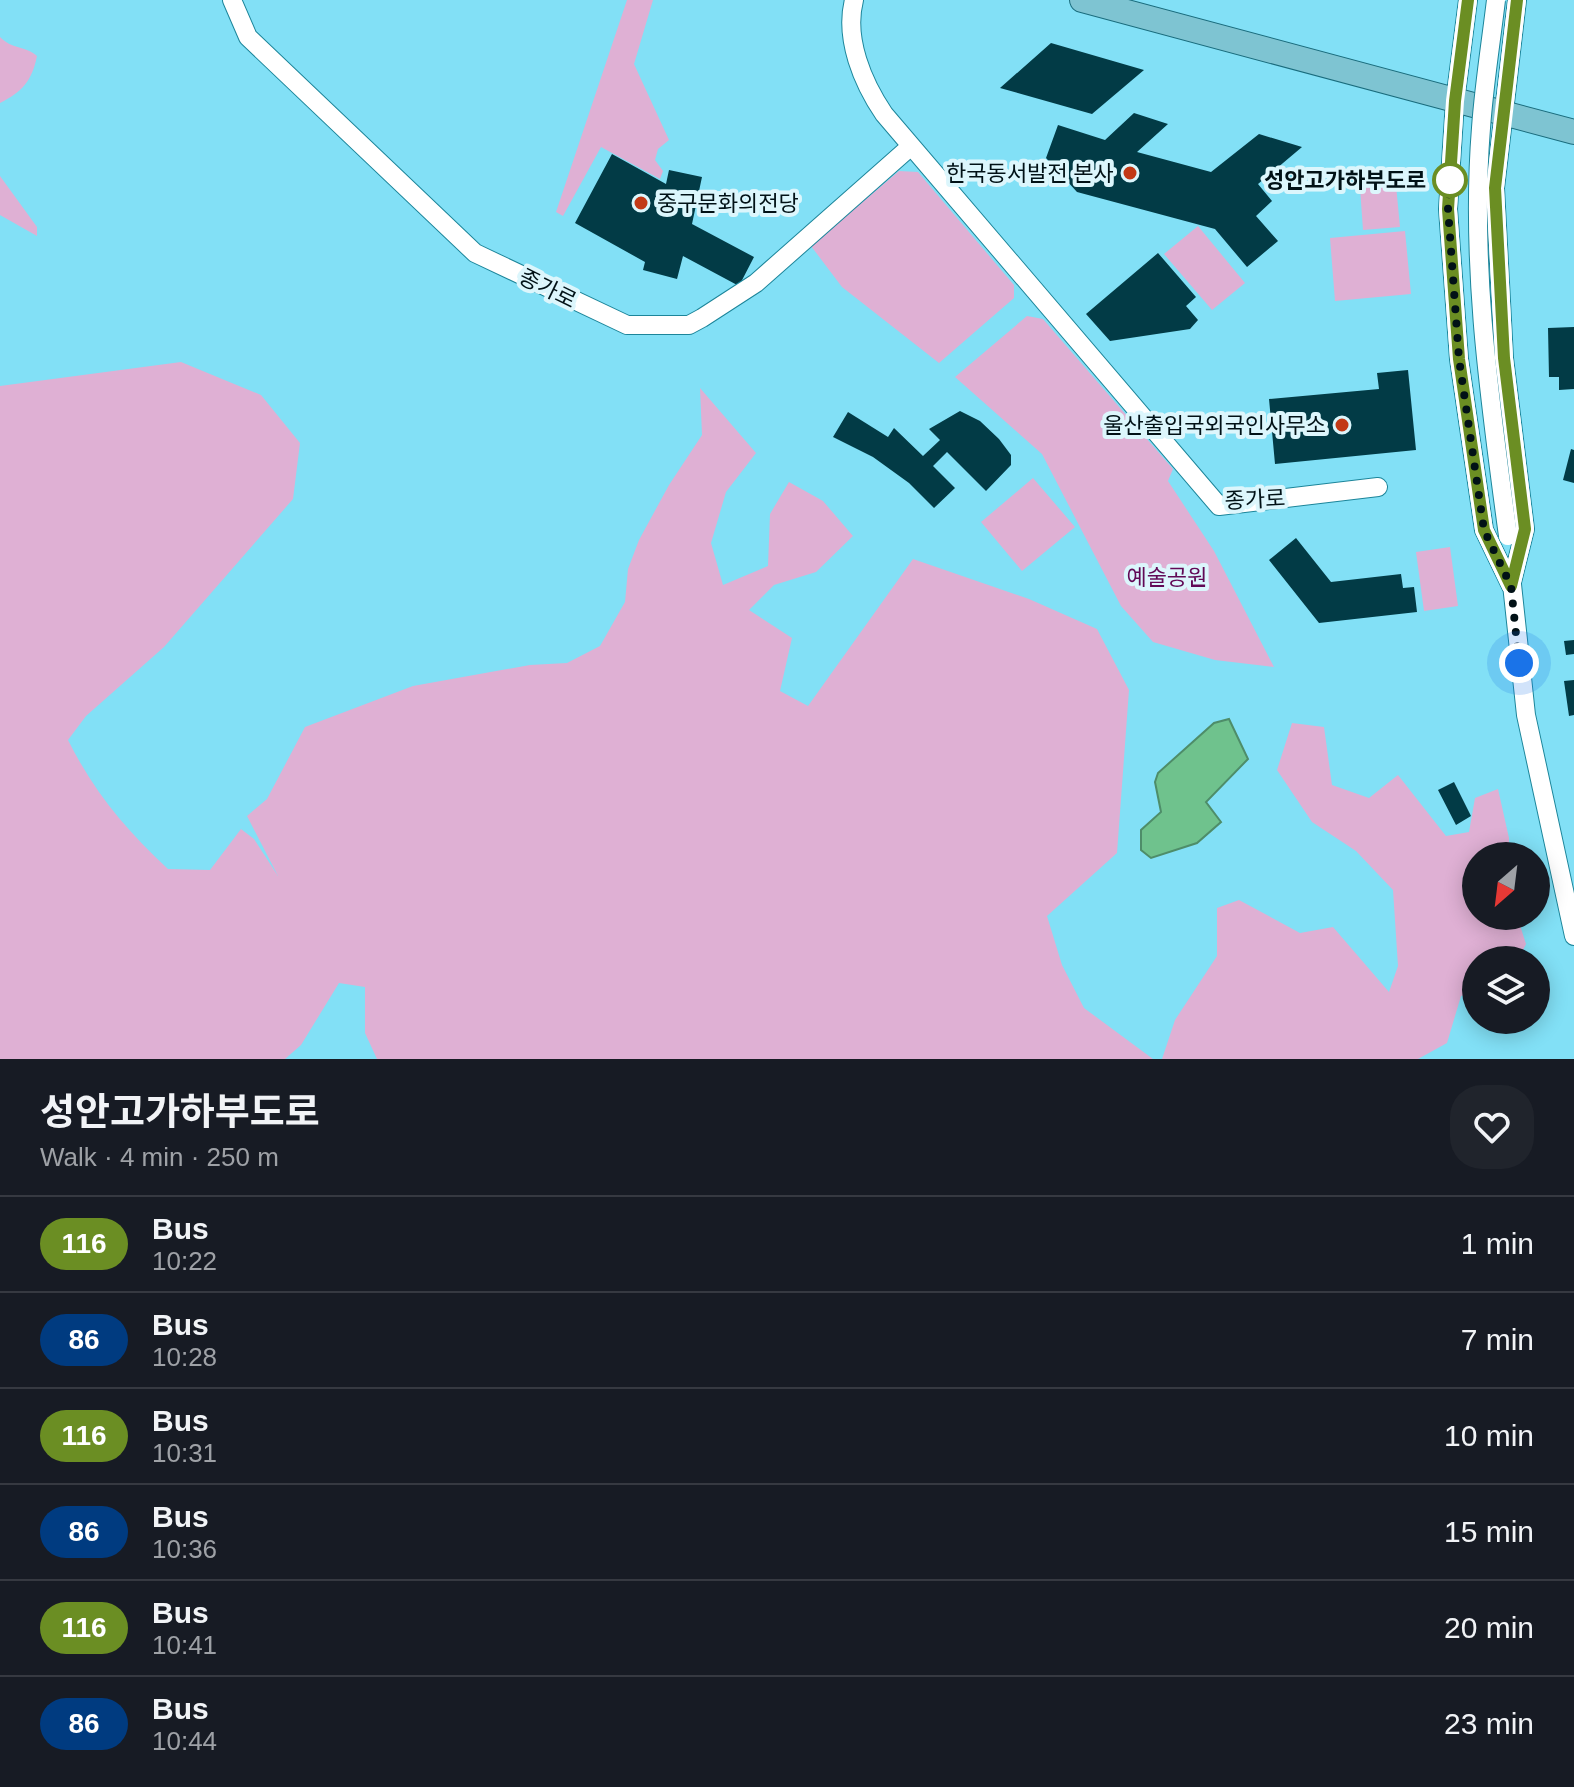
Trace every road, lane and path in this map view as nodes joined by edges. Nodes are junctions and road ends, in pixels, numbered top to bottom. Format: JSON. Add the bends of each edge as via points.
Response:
{"nodes":[{"id":1,"x":232,"y":0,"type":"edge"},
{"id":2,"x":854,"y":0,"type":"edge"},
{"id":3,"x":1082,"y":0,"type":"edge"},
{"id":4,"x":1468,"y":0,"type":"edge"},
{"id":5,"x":1496,"y":0,"type":"edge"},
{"id":6,"x":1517,"y":0,"type":"edge"},
{"id":7,"x":1455,"y":101,"type":"junction"},
{"id":8,"x":1502,"y":112,"type":"junction"},
{"id":9,"x":1574,"y":132,"type":"edge"},
{"id":10,"x":910,"y":147,"type":"junction"},
{"id":11,"x":1378,"y":487,"type":"dead end"},
{"id":12,"x":1511,"y":586,"type":"junction"},
{"id":13,"x":1574,"y":936,"type":"edge"}],
"edges":[{"from":1,"to":10,"type":"street","name":"종가로","via":[[248,37],[475,253],[627,325],[689,325],[702,318],[756,283]]},
{"from":2,"to":10,"type":"street","name":"종가로","via":[[853,32],[862,75]]},
{"from":3,"to":7,"type":"main road"},
{"from":4,"to":7,"type":"street"},
{"from":5,"to":12,"type":"street","bridge":true,"via":[[1480,128],[1478,260],[1484,361]]},
{"from":6,"to":8,"type":"street"},
{"from":7,"to":8,"type":"main road"},
{"from":7,"to":12,"type":"street","via":[[1448,209],[1459,359],[1484,530]]},
{"from":8,"to":9,"type":"main road"},
{"from":8,"to":12,"type":"street","via":[[1495,188],[1504,358],[1525,529]]},
{"from":10,"to":11,"type":"street","name":"종가로","via":[[1219,506]]},
{"from":12,"to":13,"type":"street","via":[[1526,715]]}]}
